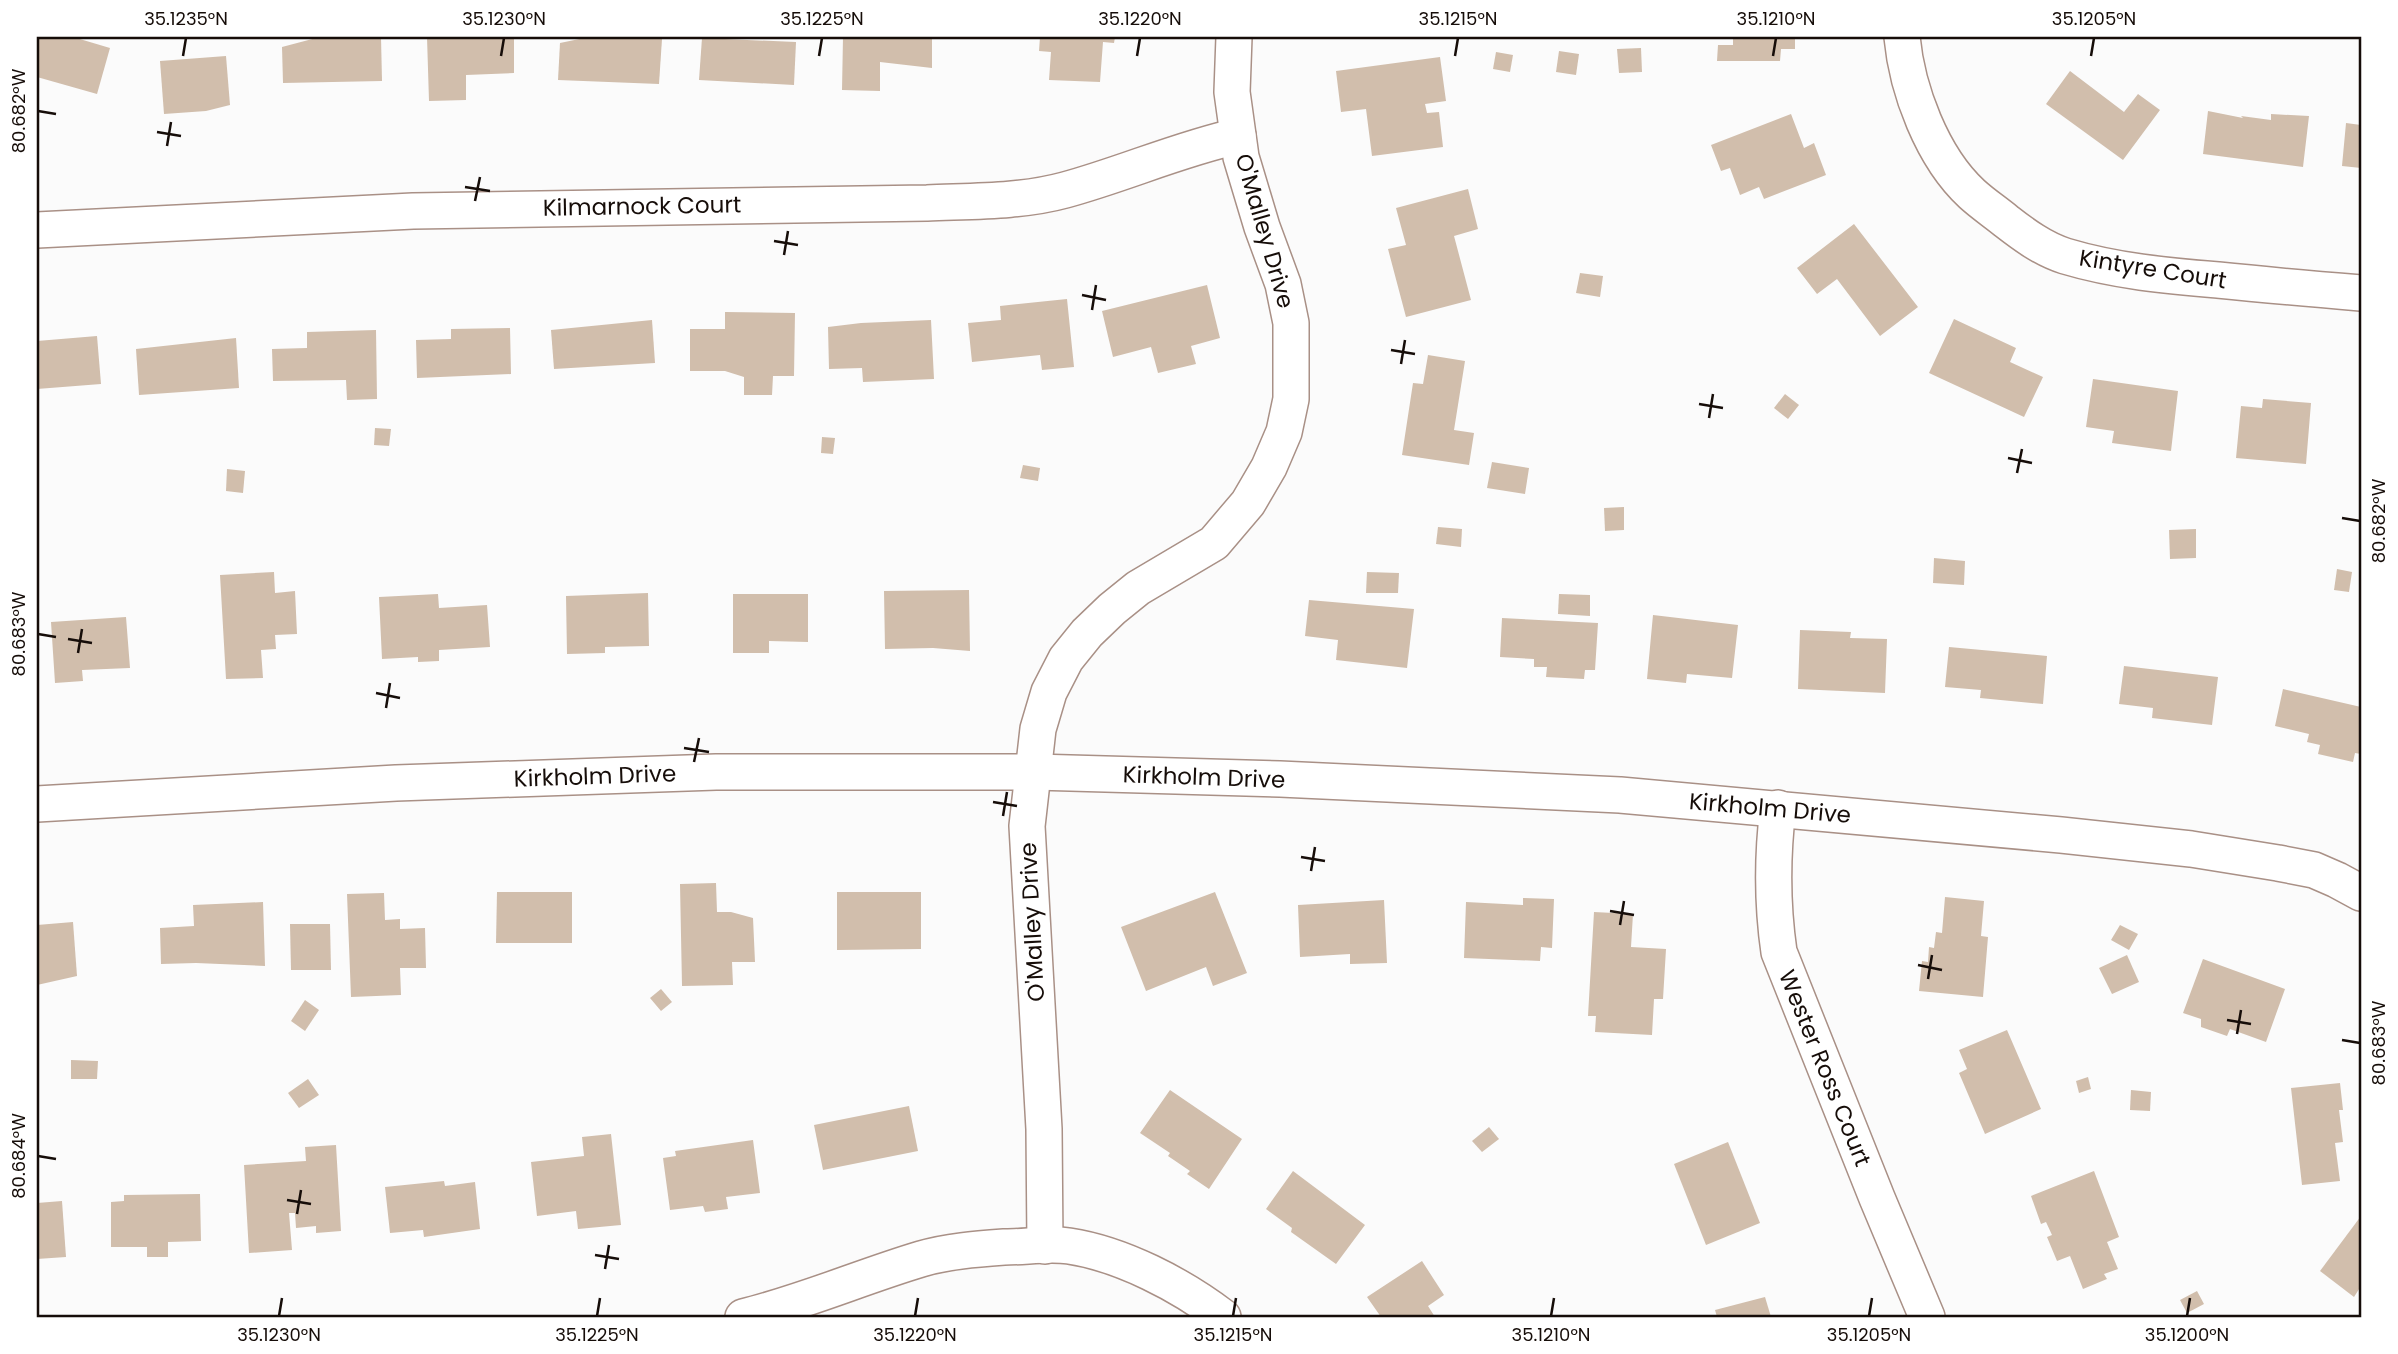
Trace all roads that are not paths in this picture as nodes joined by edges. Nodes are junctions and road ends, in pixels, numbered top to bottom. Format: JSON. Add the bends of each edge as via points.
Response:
{"nodes":[{"id":1,"x":1234,"y":37,"type":"edge"},
{"id":2,"x":1902,"y":37,"type":"edge"},
{"id":3,"x":1238,"y":136,"type":"junction"},
{"id":4,"x":37,"y":230,"type":"edge"},
{"id":5,"x":2361,"y":293,"type":"edge"},
{"id":6,"x":1035,"y":772,"type":"junction"},
{"id":7,"x":37,"y":804,"type":"edge"},
{"id":8,"x":1778,"y":808,"type":"junction"},
{"id":9,"x":2361,"y":893,"type":"edge"},
{"id":10,"x":1045,"y":1246,"type":"junction"},
{"id":11,"x":744,"y":1317,"type":"edge"},
{"id":12,"x":1223,"y":1317,"type":"edge"},
{"id":13,"x":1927,"y":1317,"type":"edge"}],
"edges":[{"from":1,"to":3,"type":"street","name":"O'Malley Drive","via":[[1232,92]]},
{"from":2,"to":5,"type":"street","name":"Kintyre Court","via":[[1913,94],[1948,166],[1971,193],[2030,239],[2063,255],[2104,266]]},
{"from":3,"to":4,"type":"street","name":"Kilmarnock Court","via":[[1062,191],[1007,199],[412,211]]},
{"from":3,"to":6,"type":"street","name":"O'Malley Drive","via":[[1291,323],[1292,399],[1284,432],[1248,503],[1214,543],[1121,602],[1066,659],[1049,692],[1038,729]]},
{"from":6,"to":7,"type":"street","name":"Kirkholm Drive","via":[[716,772],[396,783]]},
{"from":6,"to":8,"type":"street","name":"Kirkholm Drive","via":[[1620,795]]},
{"from":6,"to":10,"type":"street","name":"O'Malley Drive","via":[[1027,826],[1044,1129]]},
{"from":8,"to":9,"type":"street","name":"Kirkholm Drive","via":[[2191,849],[2314,870]]},
{"from":8,"to":13,"type":"street","name":"Wester Ross Court","via":[[1773,883],[1779,952]]},
{"from":10,"to":11,"type":"street","via":[[969,1249],[922,1258],[789,1306]]},
{"from":10,"to":12,"type":"street","via":[[1069,1246],[1118,1259],[1176,1286]]}]}
